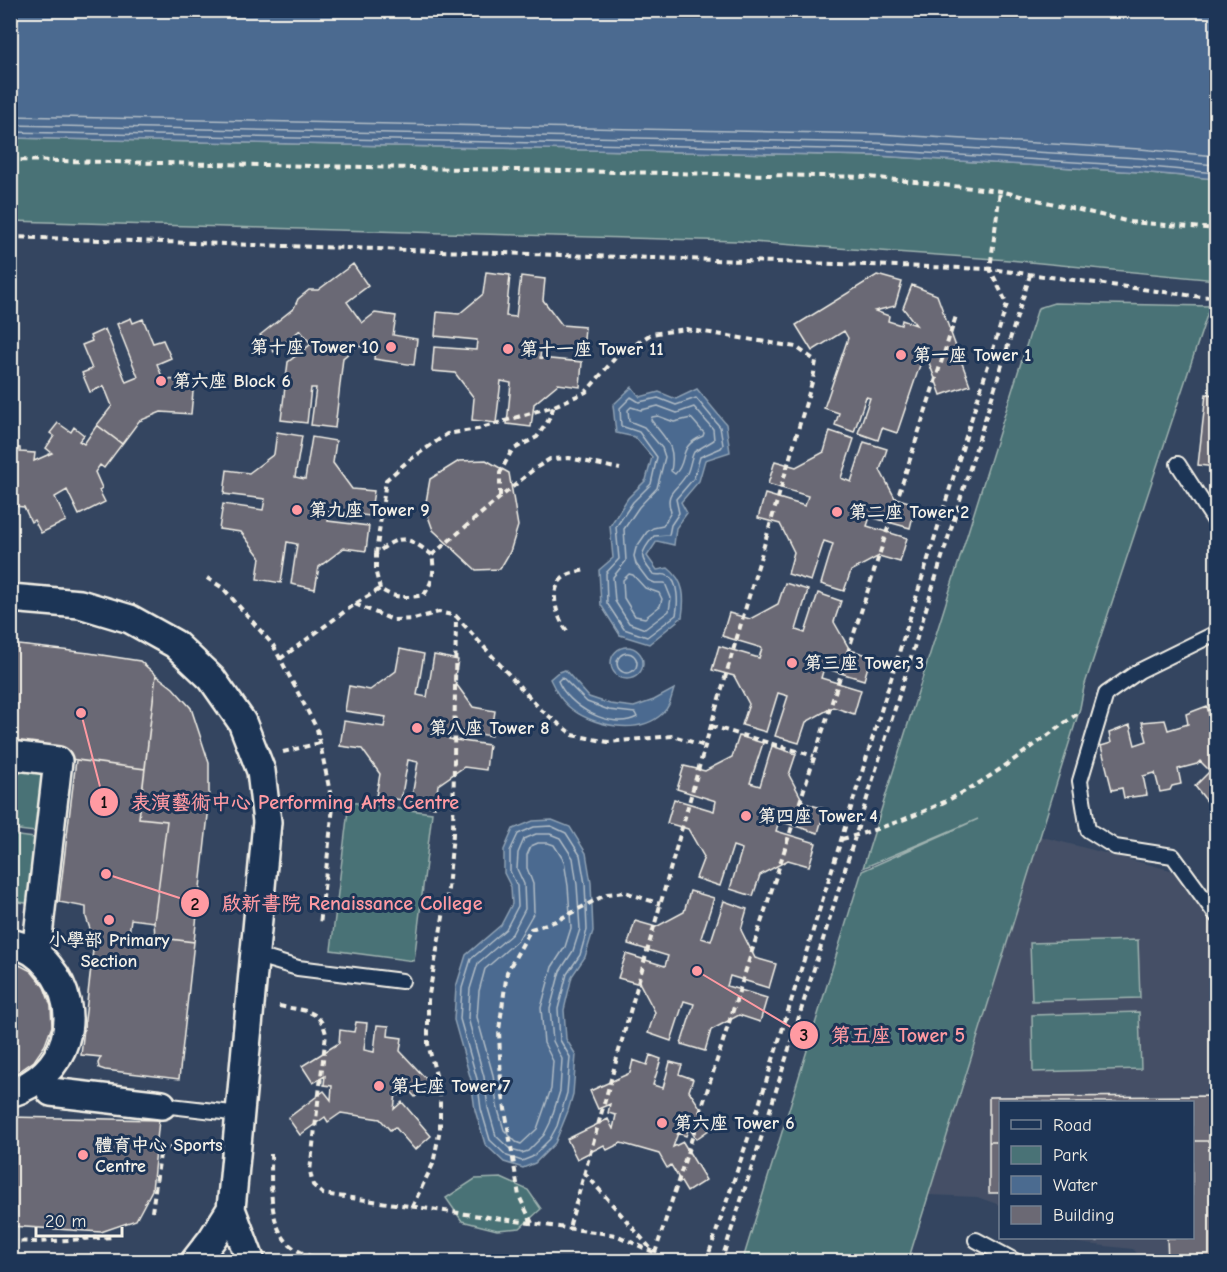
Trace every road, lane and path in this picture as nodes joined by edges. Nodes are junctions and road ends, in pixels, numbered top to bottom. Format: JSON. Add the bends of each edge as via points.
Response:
{"nodes":[{"id":1,"x":10,"y":160,"type":"edge"},
{"id":2,"x":1000,"y":191,"type":"junction"},
{"id":3,"x":1216,"y":229,"type":"edge"},
{"id":4,"x":10,"y":237,"type":"edge"},
{"id":5,"x":990,"y":268,"type":"junction"},
{"id":6,"x":1030,"y":275,"type":"junction"},
{"id":7,"x":1216,"y":296,"type":"edge"},
{"id":8,"x":956,"y":315,"type":"dead end"},
{"id":9,"x":554,"y":406,"type":"junction"},
{"id":10,"x":1178,"y":464,"type":"dead end"},
{"id":11,"x":620,"y":469,"type":"dead end"},
{"id":12,"x":500,"y":497,"type":"junction"},
{"id":13,"x":1216,"y":522,"type":"edge"},
{"id":14,"x":376,"y":554,"type":"junction"},
{"id":15,"x":432,"y":555,"type":"junction"},
{"id":16,"x":585,"y":570,"type":"dead end"},
{"id":17,"x":207,"y":578,"type":"dead end"},
{"id":18,"x":380,"y":590,"type":"junction"},
{"id":19,"x":10,"y":598,"type":"edge"},
{"id":20,"x":355,"y":604,"type":"junction"},
{"id":21,"x":456,"y":616,"type":"junction"},
{"id":22,"x":567,"y":631,"type":"dead end"},
{"id":23,"x":1216,"y":633,"type":"edge"},
{"id":24,"x":280,"y":659,"type":"junction"},
{"id":25,"x":1101,"y":710,"type":"junction"},
{"id":26,"x":711,"y":726,"type":"junction"},
{"id":27,"x":320,"y":743,"type":"junction"},
{"id":28,"x":705,"y":746,"type":"junction"},
{"id":29,"x":10,"y":755,"type":"edge"},
{"id":30,"x":273,"y":755,"type":"dead end"},
{"id":31,"x":814,"y":756,"type":"junction"},
{"id":32,"x":856,"y":835,"type":"junction"},
{"id":33,"x":842,"y":839,"type":"junction"},
{"id":34,"x":660,"y":904,"type":"junction"},
{"id":35,"x":1216,"y":915,"type":"edge"},
{"id":36,"x":320,"y":925,"type":"dead end"},
{"id":37,"x":10,"y":942,"type":"edge"},
{"id":38,"x":36,"y":954,"type":"junction"},
{"id":39,"x":254,"y":955,"type":"junction"},
{"id":40,"x":402,"y":981,"type":"dead end"},
{"id":41,"x":279,"y":1006,"type":"dead end"},
{"id":42,"x":51,"y":1092,"type":"dead end"},
{"id":43,"x":10,"y":1093,"type":"edge"},
{"id":44,"x":162,"y":1105,"type":"joint"},
{"id":45,"x":240,"y":1114,"type":"junction"},
{"id":46,"x":177,"y":1149,"type":"dead end"},
{"id":47,"x":271,"y":1154,"type":"dead end"},
{"id":48,"x":585,"y":1172,"type":"junction"},
{"id":49,"x":412,"y":1207,"type":"junction"},
{"id":50,"x":231,"y":1209,"type":"junction"},
{"id":51,"x":152,"y":1212,"type":"dead end"},
{"id":52,"x":533,"y":1223,"type":"junction"},
{"id":53,"x":569,"y":1228,"type":"junction"},
{"id":54,"x":114,"y":1237,"type":"dead end"},
{"id":55,"x":976,"y":1240,"type":"dead end"},
{"id":56,"x":10,"y":1241,"type":"edge"},
{"id":57,"x":655,"y":1253,"type":"junction"},
{"id":58,"x":194,"y":1262,"type":"edge"},
{"id":59,"x":251,"y":1262,"type":"edge"},
{"id":60,"x":337,"y":1262,"type":"edge"},
{"id":61,"x":663,"y":1262,"type":"edge"},
{"id":62,"x":706,"y":1262,"type":"edge"},
{"id":63,"x":721,"y":1262,"type":"edge"},
{"id":64,"x":1017,"y":1262,"type":"edge"}],
"edges":[{"from":1,"to":2,"type":"path","via":[[869,177]]},
{"from":2,"to":3,"type":"path","via":[[1130,222]]},
{"from":2,"to":5,"type":"path"},
{"from":4,"to":5,"type":"path"},
{"from":5,"to":6,"type":"path"},
{"from":5,"to":33,"type":"path","via":[[1007,304]]},
{"from":6,"to":7,"type":"path"},
{"from":6,"to":32,"type":"path"},
{"from":8,"to":31,"type":"path"},
{"from":9,"to":12,"type":"path","via":[[537,437],[512,450],[500,473]]},
{"from":9,"to":14,"type":"path","via":[[478,429],[447,434],[408,460],[386,480]]},
{"from":9,"to":26,"type":"path","via":[[586,392],[616,357],[651,334],[686,329],[796,347],[816,361]]},
{"from":10,"to":13,"type":"lane"},
{"from":11,"to":12,"type":"path","via":[[569,458],[550,459]]},
{"from":12,"to":15,"type":"path"},
{"from":14,"to":15,"type":"path","via":[[391,541],[412,540]]},
{"from":14,"to":18,"type":"path"},
{"from":15,"to":18,"type":"path","via":[[435,568],[424,595],[392,597]]},
{"from":16,"to":22,"type":"path","via":[[560,580],[556,608],[559,622]]},
{"from":17,"to":24,"type":"path","via":[[223,588],[273,645]]},
{"from":18,"to":20,"type":"path"},
{"from":19,"to":39,"type":"street","via":[[80,604],[130,619],[175,644],[212,679],[242,722],[261,771],[267,822]]},
{"from":20,"to":21,"type":"path","via":[[393,620],[439,612]]},
{"from":20,"to":24,"type":"path"},
{"from":21,"to":28,"type":"path","via":[[540,708],[573,735],[608,742],[673,736]]},
{"from":21,"to":49,"type":"path","via":[[453,834],[448,889],[428,1000],[428,1044],[440,1091],[440,1129],[433,1164]]},
{"from":23,"to":25,"type":"lane","via":[[1139,671],[1106,694]]},
{"from":24,"to":27,"type":"path","via":[[317,729]]},
{"from":25,"to":32,"type":"path","via":[[1078,714],[988,777],[942,802]]},
{"from":25,"to":35,"type":"lane","via":[[1080,781],[1088,830],[1115,846],[1173,856]]},
{"from":26,"to":28,"type":"path"},
{"from":26,"to":31,"type":"path"},
{"from":27,"to":30,"type":"path"},
{"from":27,"to":36,"type":"path","via":[[333,807]]},
{"from":28,"to":34,"type":"path"},
{"from":29,"to":38,"type":"street","via":[[58,761]]},
{"from":31,"to":57,"type":"path"},
{"from":32,"to":33,"type":"path"},
{"from":32,"to":63,"type":"path"},
{"from":33,"to":62,"type":"path"},
{"from":34,"to":48,"type":"path"},
{"from":34,"to":52,"type":"path","via":[[625,892],[607,894],[556,921],[531,929],[507,972],[499,1030],[501,1084],[519,1196]]},
{"from":37,"to":38,"type":"street"},
{"from":38,"to":43,"type":"street","via":[[59,978],[68,1002],[69,1028],[61,1053],[46,1074],[25,1089]]},
{"from":39,"to":40,"type":"lane","via":[[298,968]]},
{"from":39,"to":45,"type":"street"},
{"from":41,"to":49,"type":"path","via":[[315,1014],[323,1022],[326,1034],[310,1171],[313,1185],[323,1194]]},
{"from":42,"to":44,"type":"street"},
{"from":44,"to":45,"type":"lane"},
{"from":45,"to":50,"type":"street"},
{"from":46,"to":51,"type":"path","via":[[161,1147]]},
{"from":47,"to":60,"type":"path","via":[[272,1213],[278,1229],[296,1250]]},
{"from":48,"to":53,"type":"path"},
{"from":48,"to":57,"type":"path"},
{"from":49,"to":52,"type":"path"},
{"from":50,"to":58,"type":"street"},
{"from":50,"to":59,"type":"street"},
{"from":52,"to":53,"type":"path"},
{"from":53,"to":57,"type":"path","via":[[616,1235]]},
{"from":54,"to":56,"type":"path"},
{"from":55,"to":64,"type":"lane"},
{"from":57,"to":61,"type":"path"}]}
